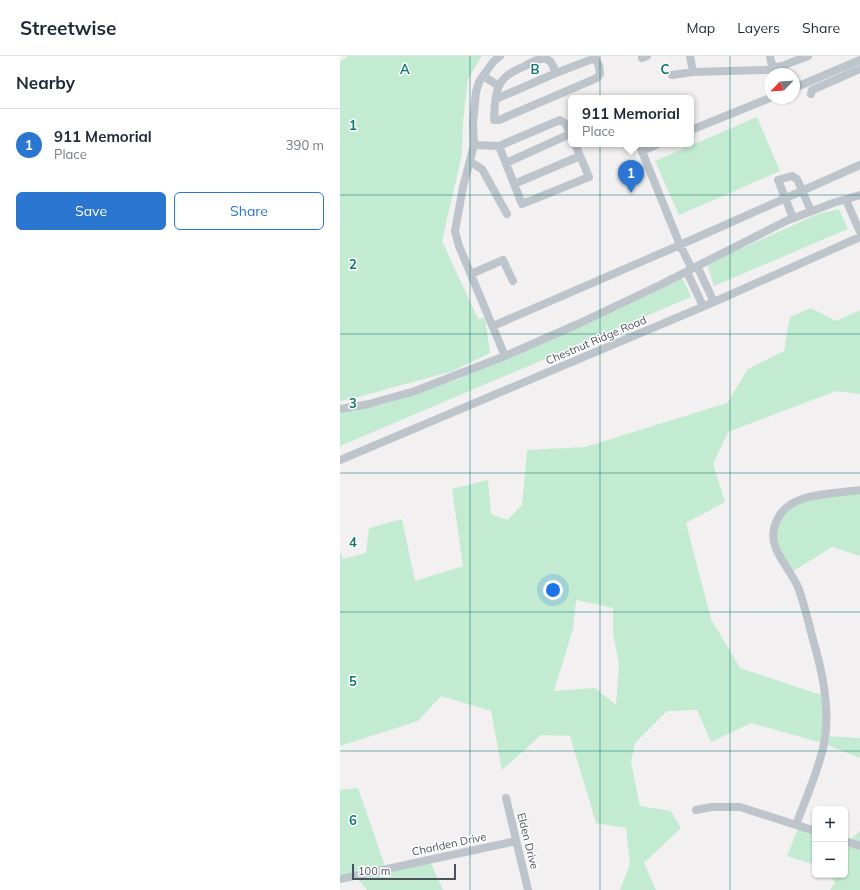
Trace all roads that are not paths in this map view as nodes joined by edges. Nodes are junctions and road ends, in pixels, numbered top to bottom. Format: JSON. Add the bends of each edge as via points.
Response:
{"nodes":[{"id":1,"x":500,"y":56,"type":"edge"},
{"id":2,"x":690,"y":56,"type":"edge"},
{"id":3,"x":770,"y":56,"type":"edge"},
{"id":4,"x":808,"y":56,"type":"edge"},
{"id":5,"x":860,"y":60,"type":"edge"},
{"id":6,"x":775,"y":68,"type":"joint"},
{"id":7,"x":860,"y":69,"type":"edge"},
{"id":8,"x":764,"y":70,"type":"edge"},
{"id":9,"x":693,"y":72,"type":"junction"},
{"id":10,"x":556,"y":73,"type":"junction"},
{"id":11,"x":672,"y":75,"type":"dead end"},
{"id":12,"x":483,"y":76,"type":"junction"},
{"id":13,"x":800,"y":85,"type":"edge"},
{"id":14,"x":499,"y":86,"type":"junction"},
{"id":15,"x":811,"y":94,"type":"dead end"},
{"id":16,"x":496,"y":99,"type":"junction"},
{"id":17,"x":764,"y":100,"type":"edge"},
{"id":18,"x":568,"y":128,"type":"edge"},
{"id":19,"x":694,"y":129,"type":"edge"},
{"id":20,"x":568,"y":136,"type":"edge"},
{"id":21,"x":474,"y":145,"type":"junction"},
{"id":22,"x":499,"y":146,"type":"junction"},
{"id":23,"x":576,"y":147,"type":"edge"},
{"id":24,"x":641,"y":147,"type":"edge"},
{"id":25,"x":580,"y":156,"type":"junction"},
{"id":26,"x":470,"y":162,"type":"junction"},
{"id":27,"x":506,"y":163,"type":"junction"},
{"id":28,"x":860,"y":165,"type":"edge"},
{"id":29,"x":514,"y":184,"type":"junction"},
{"id":30,"x":802,"y":190,"type":"junction"},
{"id":31,"x":785,"y":198,"type":"junction"},
{"id":32,"x":859,"y":198,"type":"edge"},
{"id":33,"x":846,"y":200,"type":"junction"},
{"id":34,"x":811,"y":211,"type":"junction"},
{"id":35,"x":507,"y":214,"type":"dead end"},
{"id":36,"x":793,"y":218,"type":"junction"},
{"id":37,"x":860,"y":232,"type":"edge"},
{"id":38,"x":860,"y":237,"type":"edge"},
{"id":39,"x":680,"y":245,"type":"junction"},
{"id":40,"x":692,"y":269,"type":"junction"},
{"id":41,"x":471,"y":274,"type":"junction"},
{"id":42,"x":514,"y":281,"type":"dead end"},
{"id":43,"x":714,"y":302,"type":"junction"},
{"id":44,"x":703,"y":306,"type":"junction"},
{"id":45,"x":493,"y":326,"type":"junction"},
{"id":46,"x":505,"y":356,"type":"junction"},
{"id":47,"x":340,"y":409,"type":"edge"},
{"id":48,"x":340,"y":460,"type":"edge"},
{"id":49,"x":860,"y":490,"type":"edge"},
{"id":50,"x":506,"y":798,"type":"dead end"},
{"id":51,"x":696,"y":810,"type":"dead end"},
{"id":52,"x":796,"y":824,"type":"junction"},
{"id":53,"x":812,"y":830,"type":"edge"},
{"id":54,"x":516,"y":841,"type":"junction"},
{"id":55,"x":848,"y":842,"type":"edge"},
{"id":56,"x":860,"y":846,"type":"edge"},
{"id":57,"x":340,"y":879,"type":"edge"},
{"id":58,"x":528,"y":890,"type":"edge"}],
"edges":[{"from":1,"to":12,"type":"street","via":[[492,62]]},
{"from":2,"to":9,"type":"street"},
{"from":3,"to":6,"type":"street"},
{"from":4,"to":6,"type":"street"},
{"from":5,"to":13,"type":"street"},
{"from":7,"to":15,"type":"street","via":[[812,90]]},
{"from":8,"to":9,"type":"street"},
{"from":9,"to":11,"type":"street"},
{"from":10,"to":14,"type":"street","via":[[547,58],[540,58],[507,75]]},
{"from":10,"to":16,"type":"street"},
{"from":10,"to":16,"type":"street","via":[[595,58],[600,74],[597,78],[499,120],[494,120]]},
{"from":12,"to":14,"type":"street"},
{"from":12,"to":21,"type":"street","via":[[476,92]]},
{"from":14,"to":16,"type":"street"},
{"from":17,"to":19,"type":"street"},
{"from":18,"to":22,"type":"street","via":[[560,120]]},
{"from":20,"to":27,"type":"street"},
{"from":21,"to":22,"type":"street"},
{"from":21,"to":26,"type":"street"},
{"from":22,"to":27,"type":"street"},
{"from":23,"to":25,"type":"street"},
{"from":24,"to":39,"type":"street"},
{"from":25,"to":29,"type":"street"},
{"from":25,"to":29,"type":"street","via":[[589,177],[522,204]]},
{"from":26,"to":35,"type":"street","via":[[482,169]]},
{"from":26,"to":41,"type":"street","via":[[455,231]]},
{"from":27,"to":29,"type":"street"},
{"from":28,"to":30,"type":"street"},
{"from":30,"to":31,"type":"street"},
{"from":30,"to":31,"type":"street","via":[[798,179],[792,176],[778,180]]},
{"from":30,"to":34,"type":"street"},
{"from":31,"to":36,"type":"street"},
{"from":31,"to":39,"type":"street"},
{"from":32,"to":33,"type":"street"},
{"from":33,"to":34,"type":"street"},
{"from":33,"to":37,"type":"street"},
{"from":34,"to":36,"type":"street"},
{"from":36,"to":40,"type":"street"},
{"from":38,"to":43,"type":"street","name":"Chestnut Ridge Road"},
{"from":39,"to":40,"type":"street"},
{"from":39,"to":45,"type":"street"},
{"from":40,"to":43,"type":"street"},
{"from":40,"to":44,"type":"street"},
{"from":40,"to":46,"type":"street"},
{"from":41,"to":42,"type":"street","via":[[503,260]]},
{"from":41,"to":45,"type":"street"},
{"from":43,"to":44,"type":"street","name":"Chestnut Ridge Road"},
{"from":44,"to":48,"type":"street","name":"Chestnut Ridge Road"},
{"from":45,"to":46,"type":"street"},
{"from":46,"to":47,"type":"street","via":[[415,391]]},
{"from":49,"to":52,"type":"street","via":[[796,500],[783,510],[773,533],[779,556],[799,589],[817,653],[826,710],[826,730],[820,759]]},
{"from":50,"to":54,"type":"street","name":"Elden Drive"},
{"from":51,"to":52,"type":"street","via":[[740,807]]},
{"from":52,"to":53,"type":"street"},
{"from":54,"to":57,"type":"street","name":"Charlden Drive"},
{"from":54,"to":58,"type":"street","name":"Elden Drive"},
{"from":55,"to":56,"type":"street"}]}
